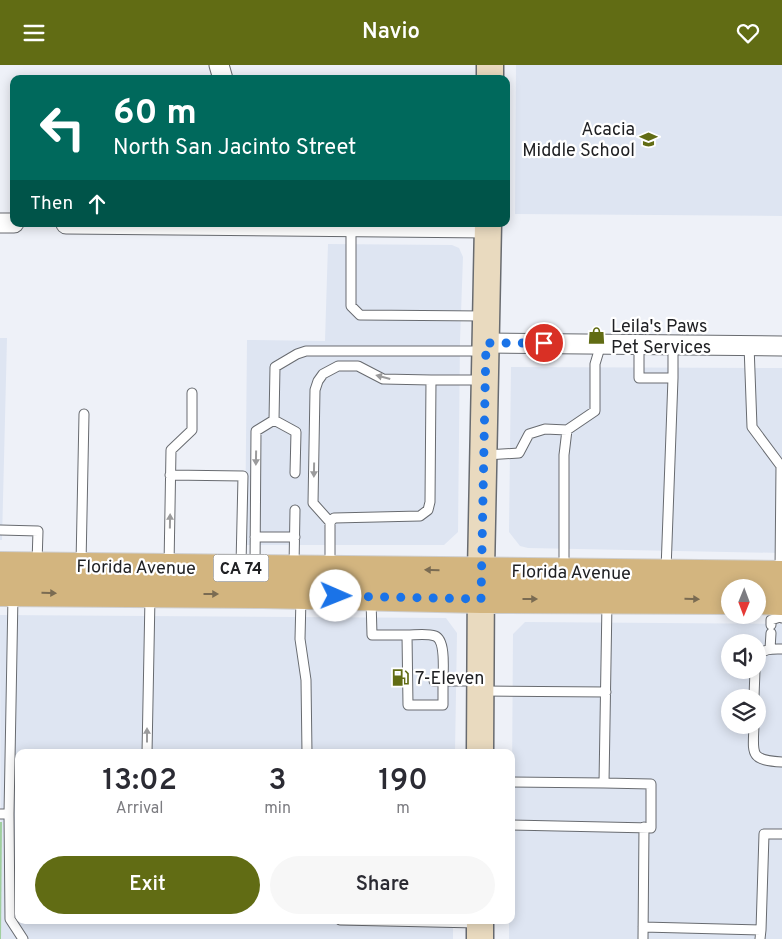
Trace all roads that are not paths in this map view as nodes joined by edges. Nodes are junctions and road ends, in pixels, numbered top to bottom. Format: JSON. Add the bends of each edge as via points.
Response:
{"nodes":[{"id":1,"x":351,"y":227,"type":"edge"},
{"id":2,"x":488,"y":227,"type":"edge"},
{"id":3,"x":486,"y":316,"type":"junction"},
{"id":4,"x":602,"y":344,"type":"junction"},
{"id":5,"x":639,"y":344,"type":"junction"},
{"id":6,"x":673,"y":345,"type":"junction"},
{"id":7,"x":749,"y":345,"type":"junction"},
{"id":8,"x":782,"y":346,"type":"edge"},
{"id":9,"x":486,"y":347,"type":"junction"},
{"id":10,"x":673,"y":378,"type":"junction"},
{"id":11,"x":431,"y":380,"type":"junction"},
{"id":12,"x":485,"y":381,"type":"junction"},
{"id":13,"x":192,"y":393,"type":"dead end"},
{"id":14,"x":84,"y":414,"type":"dead end"},
{"id":15,"x":274,"y":419,"type":"junction"},
{"id":16,"x":567,"y":430,"type":"junction"},
{"id":17,"x":484,"y":455,"type":"junction"},
{"id":18,"x":781,"y":466,"type":"edge"},
{"id":19,"x":295,"y":473,"type":"dead end"},
{"id":20,"x":170,"y":475,"type":"junction"},
{"id":21,"x":295,"y":510,"type":"dead end"},
{"id":22,"x":330,"y":522,"type":"junction"},
{"id":23,"x":0,"y":530,"type":"edge"},
{"id":24,"x":255,"y":537,"type":"junction"},
{"id":25,"x":294,"y":537,"type":"junction"},
{"id":26,"x":0,"y":566,"type":"edge"},
{"id":27,"x":37,"y":566,"type":"junction"},
{"id":28,"x":81,"y":567,"type":"junction"},
{"id":29,"x":169,"y":568,"type":"junction"},
{"id":30,"x":248,"y":568,"type":"junction"},
{"id":31,"x":294,"y":569,"type":"junction"},
{"id":32,"x":330,"y":569,"type":"junction"},
{"id":33,"x":481,"y":571,"type":"junction"},
{"id":34,"x":564,"y":572,"type":"junction"},
{"id":35,"x":666,"y":573,"type":"junction"},
{"id":36,"x":6,"y":592,"type":"edge"},
{"id":37,"x":150,"y":594,"type":"junction"},
{"id":38,"x":300,"y":595,"type":"junction"},
{"id":39,"x":371,"y":596,"type":"junction"},
{"id":40,"x":481,"y":599,"type":"junction"},
{"id":41,"x":607,"y":599,"type":"junction"},
{"id":42,"x":721,"y":600,"type":"edge"},
{"id":43,"x":776,"y":605,"type":"edge"},
{"id":44,"x":407,"y":635,"type":"junction"},
{"id":45,"x":770,"y":649,"type":"junction"},
{"id":46,"x":782,"y":649,"type":"edge"},
{"id":47,"x":766,"y":650,"type":"edge"},
{"id":48,"x":438,"y":681,"type":"junction"},
{"id":49,"x":481,"y":686,"type":"junction"},
{"id":50,"x":606,"y":692,"type":"junction"},
{"id":51,"x":754,"y":734,"type":"edge"},
{"id":52,"x":147,"y":749,"type":"edge"},
{"id":53,"x":307,"y":749,"type":"edge"},
{"id":54,"x":480,"y":749,"type":"edge"},
{"id":55,"x":782,"y":762,"type":"edge"},
{"id":56,"x":515,"y":782,"type":"edge"},
{"id":57,"x":604,"y":783,"type":"junction"},
{"id":58,"x":4,"y":814,"type":"edge"},
{"id":59,"x":515,"y":825,"type":"edge"},
{"id":60,"x":644,"y":827,"type":"junction"},
{"id":61,"x":782,"y":834,"type":"edge"},
{"id":62,"x":420,"y":924,"type":"edge"},
{"id":63,"x":480,"y":927,"type":"edge"},
{"id":64,"x":643,"y":927,"type":"junction"},
{"id":65,"x":761,"y":934,"type":"edge"},
{"id":66,"x":23,"y":939,"type":"edge"},
{"id":67,"x":643,"y":939,"type":"edge"}],
"edges":[{"from":1,"to":3,"type":"lane","via":[[351,306],[360,315]]},
{"from":2,"to":3,"type":"main road"},
{"from":3,"to":9,"type":"main road"},
{"from":4,"to":5,"type":"street"},
{"from":4,"to":9,"type":"street"},
{"from":4,"to":16,"type":"lane","via":[[596,363],[595,411]]},
{"from":5,"to":6,"type":"street"},
{"from":5,"to":10,"type":"lane","via":[[639,378]]},
{"from":6,"to":7,"type":"street"},
{"from":6,"to":10,"type":"lane"},
{"from":7,"to":8,"type":"street"},
{"from":7,"to":18,"type":"lane","via":[[752,427]]},
{"from":9,"to":12,"type":"main road"},
{"from":9,"to":15,"type":"lane","via":[[306,351],[297,354],[275,367]]},
{"from":10,"to":35,"type":"lane"},
{"from":11,"to":12,"type":"lane"},
{"from":11,"to":22,"type":"lane","via":[[428,510],[420,516],[340,516]]},
{"from":11,"to":22,"type":"lane","one_way":true,"via":[[382,379],[358,366],[338,366],[323,374],[318,381],[315,390],[313,503]]},
{"from":12,"to":17,"type":"main road"},
{"from":13,"to":20,"type":"lane","via":[[192,430],[171,450]]},
{"from":14,"to":28,"type":"lane"},
{"from":15,"to":19,"type":"lane","via":[[296,432]]},
{"from":15,"to":24,"type":"lane","one_way":true,"via":[[256,431]]},
{"from":16,"to":17,"type":"lane","via":[[545,429],[529,434],[519,453]]},
{"from":16,"to":34,"type":"lane"},
{"from":17,"to":33,"type":"main road"},
{"from":18,"to":43,"type":"lane"},
{"from":29,"to":20,"type":"lane","one_way":true},
{"from":20,"to":30,"type":"lane","via":[[243,476]]},
{"from":21,"to":25,"type":"lane"},
{"from":22,"to":32,"type":"lane"},
{"from":23,"to":27,"type":"lane","via":[[38,531]]},
{"from":24,"to":25,"type":"lane"},
{"from":24,"to":30,"type":"lane"},
{"from":25,"to":31,"type":"lane"},
{"from":26,"to":27,"type":"main road","name":"Florida Avenue","number":"CA 74"},
{"from":27,"to":28,"type":"main road","name":"Florida Avenue","number":"CA 74"},
{"from":28,"to":29,"type":"main road","name":"Florida Avenue","number":"CA 74"},
{"from":29,"to":30,"type":"main road","name":"Florida Avenue","number":"CA 74"},
{"from":30,"to":31,"type":"main road","name":"Florida Avenue","number":"CA 74"},
{"from":31,"to":32,"type":"main road","name":"Florida Avenue","number":"CA 74"},
{"from":33,"to":32,"type":"main road","name":"Florida Avenue","number":"CA 74","one_way":true},
{"from":33,"to":34,"type":"main road","name":"Florida Avenue","number":"CA 74"},
{"from":33,"to":40,"type":"main road"},
{"from":34,"to":35,"type":"main road","name":"Florida Avenue","number":"CA 74"},
{"from":35,"to":43,"type":"main road","name":"Florida Avenue","number":"CA 74"},
{"from":36,"to":37,"type":"main road","name":"Florida Avenue","number":"CA 74","one_way":true},
{"from":36,"to":58,"type":"lane"},
{"from":37,"to":38,"type":"main road","name":"Florida Avenue","number":"CA 74","one_way":true},
{"from":52,"to":37,"type":"lane","one_way":true},
{"from":38,"to":39,"type":"main road","name":"Florida Avenue","number":"CA 74"},
{"from":38,"to":53,"type":"lane"},
{"from":39,"to":40,"type":"main road","name":"Florida Avenue","number":"CA 74"},
{"from":39,"to":44,"type":"lane","via":[[372,635]]},
{"from":40,"to":41,"type":"main road","name":"Florida Avenue","number":"CA 74","one_way":true},
{"from":40,"to":49,"type":"main road"},
{"from":41,"to":42,"type":"main road","name":"Florida Avenue","number":"CA 74","one_way":true},
{"from":41,"to":50,"type":"lane"},
{"from":43,"to":45,"type":"lane"},
{"from":44,"to":48,"type":"lane","via":[[434,635],[440,639]]},
{"from":44,"to":48,"type":"lane","via":[[410,663],[408,705],[443,705]]},
{"from":45,"to":46,"type":"lane"},
{"from":45,"to":47,"type":"lane"},
{"from":48,"to":49,"type":"lane"},
{"from":49,"to":50,"type":"lane"},
{"from":49,"to":54,"type":"main road"},
{"from":50,"to":57,"type":"lane"},
{"from":51,"to":55,"type":"lane","via":[[753,751],[757,757],[764,761]]},
{"from":56,"to":57,"type":"lane"},
{"from":57,"to":60,"type":"lane","via":[[651,784],[651,828]]},
{"from":58,"to":66,"type":"lane","via":[[10,919]]},
{"from":59,"to":60,"type":"lane"},
{"from":60,"to":64,"type":"lane"},
{"from":61,"to":65,"type":"lane","via":[[764,834]]},
{"from":62,"to":63,"type":"lane"},
{"from":64,"to":65,"type":"lane"},
{"from":64,"to":67,"type":"lane"}]}
